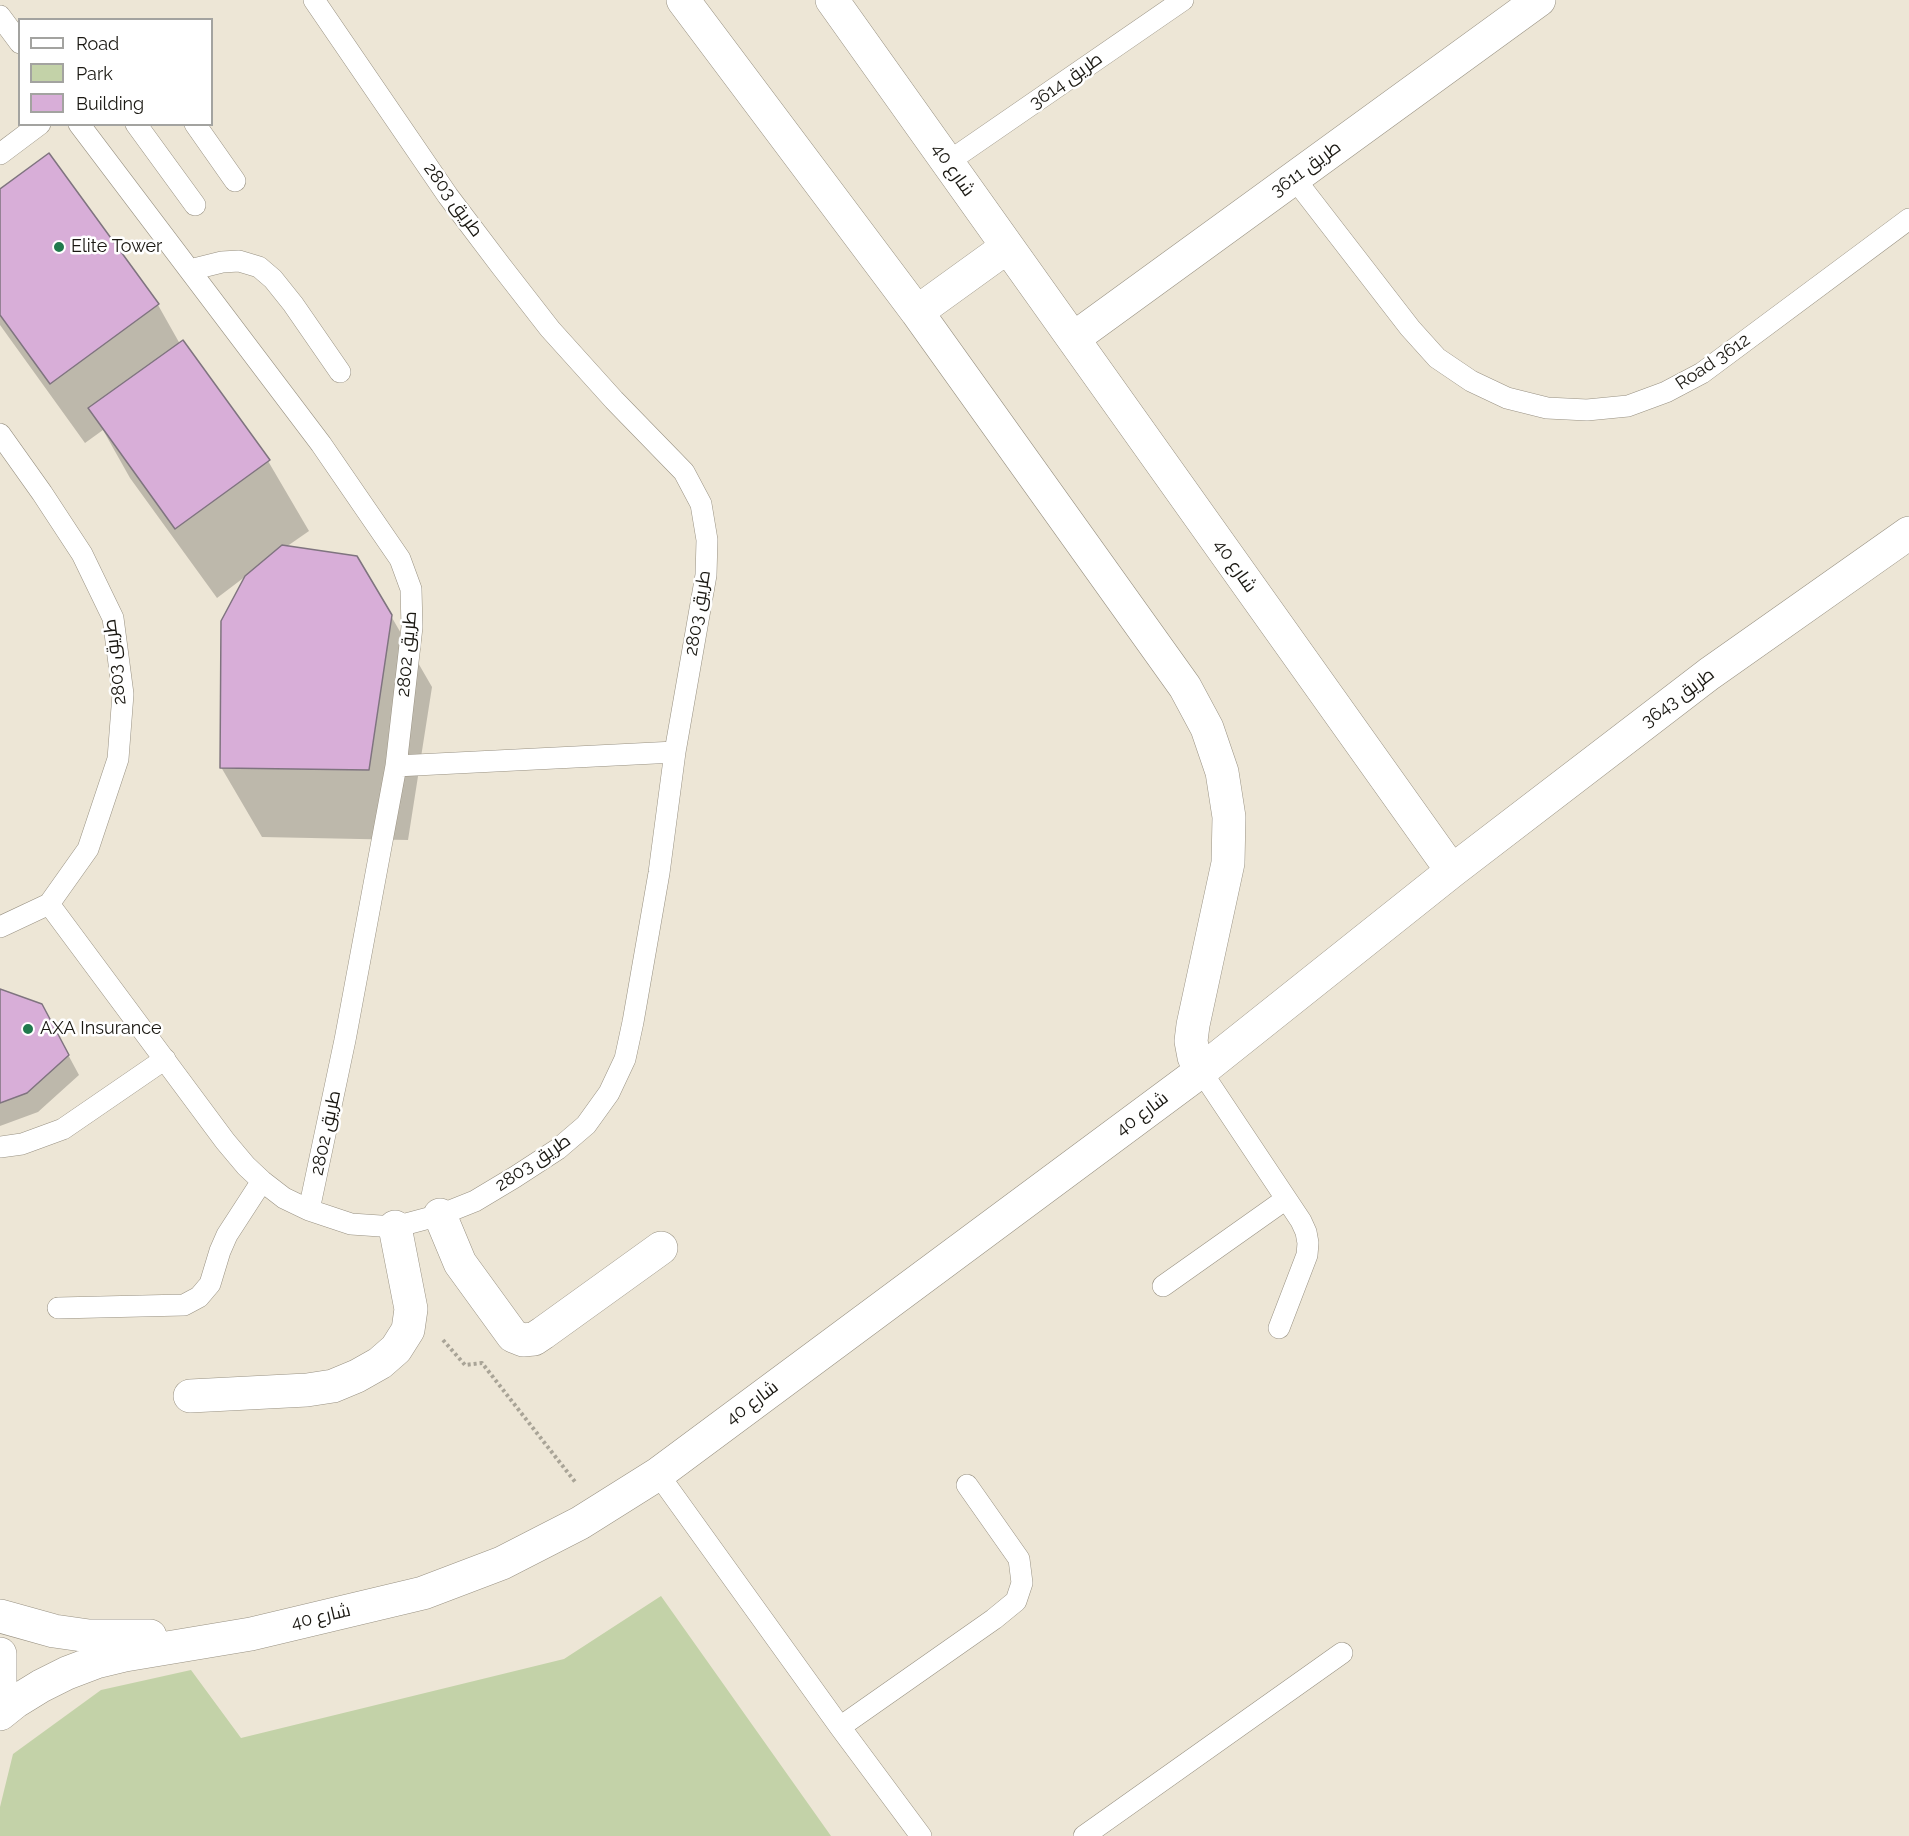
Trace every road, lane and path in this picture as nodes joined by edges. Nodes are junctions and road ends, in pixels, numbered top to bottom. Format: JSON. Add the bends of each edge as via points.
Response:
{"nodes":[{"id":1,"x":314,"y":0,"type":"edge"},
{"id":2,"x":683,"y":0,"type":"edge"},
{"id":3,"x":832,"y":0,"type":"edge"},
{"id":4,"x":1184,"y":0,"type":"edge"},
{"id":5,"x":1539,"y":0,"type":"edge"},
{"id":6,"x":0,"y":16,"type":"edge"},
{"id":7,"x":18,"y":40,"type":"edge"},
{"id":8,"x":37,"y":126,"type":"edge"},
{"id":9,"x":81,"y":126,"type":"edge"},
{"id":10,"x":137,"y":126,"type":"edge"},
{"id":11,"x":196,"y":126,"type":"edge"},
{"id":12,"x":0,"y":154,"type":"edge"},
{"id":13,"x":948,"y":162,"type":"junction"},
{"id":14,"x":1294,"y":178,"type":"junction"},
{"id":15,"x":235,"y":182,"type":"dead end"},
{"id":16,"x":195,"y":205,"type":"dead end"},
{"id":17,"x":1909,"y":219,"type":"edge"},
{"id":18,"x":1007,"y":247,"type":"junction"},
{"id":19,"x":190,"y":270,"type":"junction"},
{"id":20,"x":917,"y":312,"type":"junction"},
{"id":21,"x":1074,"y":338,"type":"junction"},
{"id":22,"x":340,"y":372,"type":"dead end"},
{"id":23,"x":0,"y":434,"type":"edge"},
{"id":24,"x":1909,"y":533,"type":"edge"},
{"id":25,"x":675,"y":752,"type":"junction"},
{"id":26,"x":396,"y":766,"type":"junction"},
{"id":27,"x":1452,"y":871,"type":"junction"},
{"id":28,"x":49,"y":904,"type":"junction"},
{"id":29,"x":0,"y":927,"type":"edge"},
{"id":30,"x":165,"y":1059,"type":"junction"},
{"id":31,"x":1201,"y":1071,"type":"junction"},
{"id":32,"x":0,"y":1147,"type":"edge"},
{"id":33,"x":262,"y":1181,"type":"junction"},
{"id":34,"x":1286,"y":1198,"type":"junction"},
{"id":35,"x":309,"y":1210,"type":"junction"},
{"id":36,"x":440,"y":1215,"type":"junction"},
{"id":37,"x":395,"y":1227,"type":"junction"},
{"id":38,"x":661,"y":1248,"type":"dead end"},
{"id":39,"x":1163,"y":1286,"type":"dead end"},
{"id":40,"x":58,"y":1308,"type":"dead end"},
{"id":41,"x":1279,"y":1328,"type":"dead end"},
{"id":42,"x":408,"y":1330,"type":"junction"},
{"id":43,"x":190,"y":1396,"type":"dead end"},
{"id":44,"x":658,"y":1474,"type":"junction"},
{"id":45,"x":966,"y":1485,"type":"dead end"},
{"id":46,"x":598,"y":1512,"type":"junction"},
{"id":47,"x":0,"y":1617,"type":"edge"},
{"id":48,"x":251,"y":1634,"type":"junction"},
{"id":49,"x":1342,"y":1653,"type":"dead end"},
{"id":50,"x":0,"y":1654,"type":"edge"},
{"id":51,"x":0,"y":1682,"type":"edge"},
{"id":52,"x":0,"y":1714,"type":"edge"},
{"id":53,"x":840,"y":1727,"type":"junction"},
{"id":54,"x":921,"y":1836,"type":"edge"},
{"id":55,"x":1084,"y":1836,"type":"edge"}],
"edges":[{"from":1,"to":25,"type":"lane","name":"طريق 2803","via":[[448,196],[508,275],[550,329],[684,472],[700,504],[707,540],[706,575]]},
{"from":2,"to":20,"type":"street"},
{"from":3,"to":13,"type":"street","name":"شارع 40"},
{"from":4,"to":13,"type":"lane","name":"طريق 3614"},
{"from":5,"to":14,"type":"street","name":"طريق 3611"},
{"from":6,"to":7,"type":"lane"},
{"from":8,"to":12,"type":"lane"},
{"from":9,"to":19,"type":"lane","name":"طريق 2802"},
{"from":10,"to":16,"type":"lane"},
{"from":11,"to":15,"type":"lane"},
{"from":13,"to":18,"type":"street","name":"شارع 40"},
{"from":14,"to":17,"type":"lane","name":"Road 3612","via":[[1437,358],[1471,381],[1507,398],[1547,408],[1628,406],[1666,393],[1702,373]]},
{"from":14,"to":21,"type":"street","name":"طريق 3611"},
{"from":18,"to":20,"type":"street"},
{"from":18,"to":21,"type":"street","name":"شارع 40"},
{"from":19,"to":22,"type":"lane","via":[[239,261],[259,267],[293,304]]},
{"from":19,"to":26,"type":"lane","name":"طريق 2802","via":[[321,444],[400,559],[411,589],[412,627]]},
{"from":20,"to":31,"type":"street","via":[[1185,687],[1208,728],[1222,772],[1229,817],[1228,863],[1192,1033],[1194,1057]]},
{"from":21,"to":27,"type":"street","name":"شارع 40"},
{"from":23,"to":28,"type":"lane","name":"طريق 2803","via":[[82,554],[113,618],[123,694],[118,759],[88,849]]},
{"from":24,"to":27,"type":"street","name":"طريق 3643","via":[[1709,674]]},
{"from":25,"to":26,"type":"lane"},
{"from":25,"to":36,"type":"lane","name":"طريق 2803","via":[[633,1022],[625,1059],[609,1093],[586,1125],[558,1149],[475,1201]]},
{"from":26,"to":35,"type":"lane","name":"طريق 2802"},
{"from":27,"to":31,"type":"street","name":"شارع 40"},
{"from":28,"to":29,"type":"lane","name":"طريق 2803"},
{"from":28,"to":30,"type":"lane","name":"طريق 2803"},
{"from":30,"to":32,"type":"lane","via":[[63,1129],[22,1144]]},
{"from":30,"to":33,"type":"lane","name":"طريق 2803","via":[[225,1141]]},
{"from":31,"to":34,"type":"lane"},
{"from":31,"to":44,"type":"street","name":"شارع 40"},
{"from":33,"to":35,"type":"lane","name":"طريق 2803"},
{"from":33,"to":40,"type":"lane","via":[[227,1235],[210,1284],[199,1297],[184,1305]]},
{"from":34,"to":39,"type":"lane"},
{"from":34,"to":41,"type":"lane","via":[[1301,1221],[1308,1243]]},
{"from":35,"to":37,"type":"lane","name":"طريق 2803","via":[[351,1224]]},
{"from":36,"to":37,"type":"lane","name":"طريق 2803"},
{"from":36,"to":38,"type":"street","via":[[469,1275],[513,1336],[523,1340],[534,1339]]},
{"from":37,"to":42,"type":"street","via":[[411,1309]]},
{"from":42,"to":43,"type":"street","via":[[396,1349],[380,1363],[333,1386]]},
{"from":42,"to":46,"type":"path","via":[[441,1336],[465,1365],[482,1363]]},
{"from":44,"to":46,"type":"street","name":"شارع 40"},
{"from":44,"to":53,"type":"lane"},
{"from":45,"to":53,"type":"lane","via":[[1019,1559],[1022,1583],[1016,1601]]},
{"from":46,"to":48,"type":"street","name":"شارع 40","via":[[502,1563],[423,1593]]},
{"from":47,"to":48,"type":"street","name":"شارع 40","via":[[89,1636]]},
{"from":48,"to":52,"type":"street","name":"شارع 40","via":[[96,1662],[40,1686]]},
{"from":49,"to":55,"type":"lane"},
{"from":50,"to":51,"type":"street"},
{"from":53,"to":54,"type":"lane"}]}
